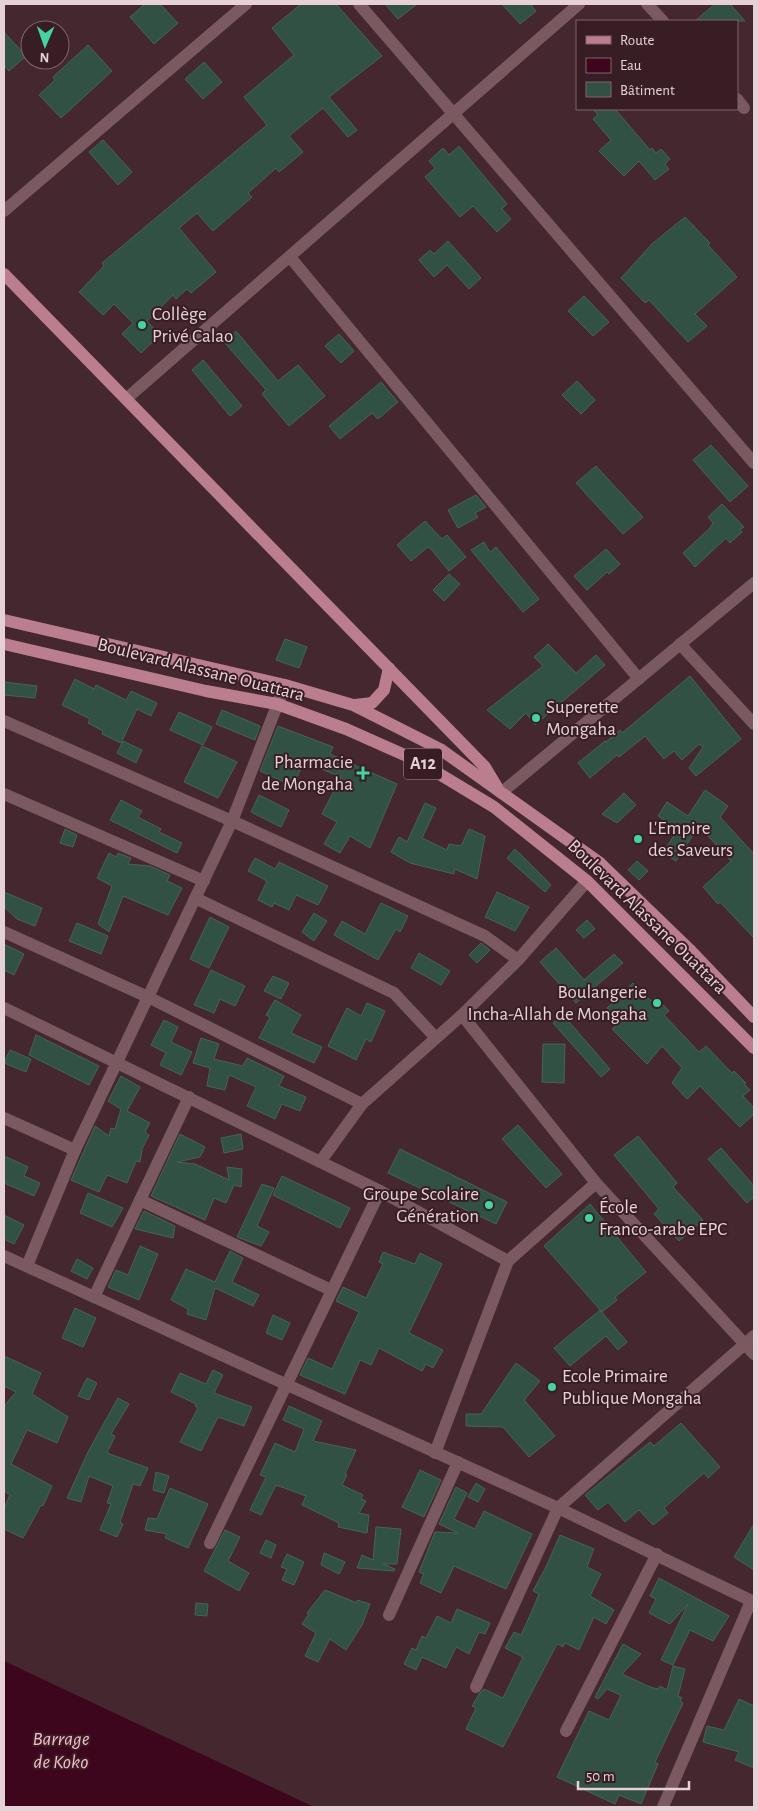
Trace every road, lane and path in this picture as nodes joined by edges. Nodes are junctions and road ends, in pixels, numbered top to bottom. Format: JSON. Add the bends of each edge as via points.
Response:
{"nodes":[{"id":1,"x":246,"y":4,"type":"edge"},
{"id":2,"x":358,"y":4,"type":"edge"},
{"id":3,"x":579,"y":4,"type":"edge"},
{"id":4,"x":647,"y":4,"type":"edge"},
{"id":5,"x":662,"y":20,"type":"edge"},
{"id":6,"x":452,"y":115,"type":"junction"},
{"id":7,"x":4,"y":211,"type":"edge"},
{"id":8,"x":290,"y":257,"type":"junction"},
{"id":9,"x":4,"y":274,"type":"edge"},
{"id":10,"x":126,"y":399,"type":"junction"},
{"id":11,"x":754,"y":463,"type":"edge"},
{"id":12,"x":754,"y":583,"type":"edge"},
{"id":13,"x":4,"y":620,"type":"edge"},
{"id":14,"x":4,"y":644,"type":"edge"},
{"id":15,"x":680,"y":644,"type":"junction"},
{"id":16,"x":389,"y":668,"type":"junction"},
{"id":17,"x":639,"y":679,"type":"junction"},
{"id":18,"x":285,"y":685,"type":"junction"},
{"id":19,"x":277,"y":704,"type":"junction"},
{"id":20,"x":353,"y":705,"type":"junction"},
{"id":21,"x":4,"y":720,"type":"edge"},
{"id":22,"x":754,"y":724,"type":"edge"},
{"id":23,"x":501,"y":793,"type":"junction"},
{"id":24,"x":4,"y":794,"type":"edge"},
{"id":25,"x":494,"y":807,"type":"junction"},
{"id":26,"x":232,"y":821,"type":"junction"},
{"id":27,"x":204,"y":881,"type":"junction"},
{"id":28,"x":587,"y":881,"type":"junction"},
{"id":29,"x":195,"y":898,"type":"junction"},
{"id":30,"x":4,"y":932,"type":"edge"},
{"id":31,"x":518,"y":960,"type":"junction"},
{"id":32,"x":148,"y":997,"type":"junction"},
{"id":33,"x":4,"y":1008,"type":"edge"},
{"id":34,"x":462,"y":1015,"type":"junction"},
{"id":35,"x":754,"y":1017,"type":"edge"},
{"id":36,"x":435,"y":1037,"type":"junction"},
{"id":37,"x":754,"y":1048,"type":"edge"},
{"id":38,"x":117,"y":1062,"type":"junction"},
{"id":39,"x":189,"y":1097,"type":"junction"},
{"id":40,"x":362,"y":1104,"type":"junction"},
{"id":41,"x":4,"y":1118,"type":"edge"},
{"id":42,"x":75,"y":1150,"type":"junction"},
{"id":43,"x":320,"y":1162,"type":"junction"},
{"id":44,"x":596,"y":1183,"type":"junction"},
{"id":45,"x":380,"y":1191,"type":"junction"},
{"id":46,"x":140,"y":1200,"type":"junction"},
{"id":47,"x":4,"y":1256,"type":"edge"},
{"id":48,"x":508,"y":1261,"type":"junction"},
{"id":49,"x":26,"y":1266,"type":"junction"},
{"id":50,"x":331,"y":1290,"type":"junction"},
{"id":51,"x":94,"y":1297,"type":"junction"},
{"id":52,"x":751,"y":1345,"type":"edge"},
{"id":53,"x":286,"y":1385,"type":"junction"},
{"id":54,"x":435,"y":1453,"type":"junction"},
{"id":55,"x":458,"y":1462,"type":"junction"},
{"id":56,"x":558,"y":1508,"type":"junction"},
{"id":57,"x":210,"y":1543,"type":"dead end"},
{"id":58,"x":657,"y":1554,"type":"junction"},
{"id":59,"x":753,"y":1601,"type":"edge"},
{"id":60,"x":389,"y":1615,"type":"dead end"},
{"id":61,"x":476,"y":1687,"type":"dead end"},
{"id":62,"x":566,"y":1731,"type":"dead end"},
{"id":63,"x":663,"y":1807,"type":"edge"}],
"edges":[{"from":1,"to":7,"type":"street"},
{"from":2,"to":6,"type":"street"},
{"from":3,"to":6,"type":"street"},
{"from":4,"to":5,"type":"street"},
{"from":6,"to":8,"type":"street"},
{"from":6,"to":11,"type":"street"},
{"from":8,"to":10,"type":"street"},
{"from":8,"to":17,"type":"street"},
{"from":9,"to":10,"type":"main road","number":"A12"},
{"from":10,"to":16,"type":"main road","number":"A12"},
{"from":12,"to":15,"type":"street"},
{"from":13,"to":18,"type":"main road","name":"Boulevard Alassane Ouattara","number":"A12"},
{"from":14,"to":19,"type":"main road","name":"Boulevard Alassane Ouattara","number":"A12","via":[[206,691]]},
{"from":15,"to":17,"type":"street"},
{"from":15,"to":22,"type":"street"},
{"from":16,"to":20,"type":"main road","via":[[384,690],[372,703]]},
{"from":16,"to":23,"type":"main road","number":"A12","via":[[485,767]]},
{"from":17,"to":23,"type":"street"},
{"from":18,"to":19,"type":"street"},
{"from":18,"to":20,"type":"main road","name":"Boulevard Alassane Ouattara","number":"A12"},
{"from":19,"to":25,"type":"main road","name":"Boulevard Alassane Ouattara","number":"A12","via":[[346,729],[418,761]]},
{"from":19,"to":26,"type":"street"},
{"from":20,"to":23,"type":"main road","name":"Boulevard Alassane Ouattara","number":"A12","via":[[440,749]]},
{"from":21,"to":26,"type":"street"},
{"from":23,"to":25,"type":"main road"},
{"from":23,"to":35,"type":"main road","name":"Boulevard Alassane Ouattara","number":"A12","via":[[600,863]]},
{"from":24,"to":27,"type":"street"},
{"from":25,"to":28,"type":"main road","name":"Boulevard Alassane Ouattara","number":"A12"},
{"from":26,"to":27,"type":"street"},
{"from":26,"to":31,"type":"street","via":[[485,936]]},
{"from":27,"to":29,"type":"street"},
{"from":28,"to":31,"type":"street"},
{"from":28,"to":37,"type":"main road","name":"Boulevard Alassane Ouattara","number":"A12"},
{"from":29,"to":32,"type":"street"},
{"from":29,"to":36,"type":"street","via":[[394,993]]},
{"from":30,"to":32,"type":"street"},
{"from":31,"to":34,"type":"street"},
{"from":32,"to":38,"type":"street"},
{"from":32,"to":40,"type":"street"},
{"from":33,"to":38,"type":"street"},
{"from":34,"to":36,"type":"street"},
{"from":34,"to":44,"type":"street"},
{"from":36,"to":40,"type":"street"},
{"from":38,"to":39,"type":"street"},
{"from":38,"to":42,"type":"street"},
{"from":39,"to":43,"type":"street"},
{"from":39,"to":46,"type":"street"},
{"from":40,"to":43,"type":"street"},
{"from":41,"to":42,"type":"street"},
{"from":42,"to":49,"type":"street"},
{"from":43,"to":45,"type":"street"},
{"from":44,"to":48,"type":"street"},
{"from":44,"to":52,"type":"street"},
{"from":45,"to":48,"type":"street"},
{"from":45,"to":50,"type":"street"},
{"from":46,"to":50,"type":"street"},
{"from":46,"to":51,"type":"street"},
{"from":47,"to":49,"type":"street"},
{"from":48,"to":54,"type":"street"},
{"from":49,"to":51,"type":"street"},
{"from":50,"to":53,"type":"street"},
{"from":51,"to":53,"type":"street"},
{"from":52,"to":56,"type":"street"},
{"from":53,"to":54,"type":"street"},
{"from":53,"to":57,"type":"street"},
{"from":54,"to":55,"type":"street"},
{"from":55,"to":56,"type":"street"},
{"from":55,"to":60,"type":"street"},
{"from":56,"to":58,"type":"street"},
{"from":56,"to":61,"type":"street"},
{"from":58,"to":59,"type":"street"},
{"from":58,"to":62,"type":"street"},
{"from":59,"to":63,"type":"street"}]}
